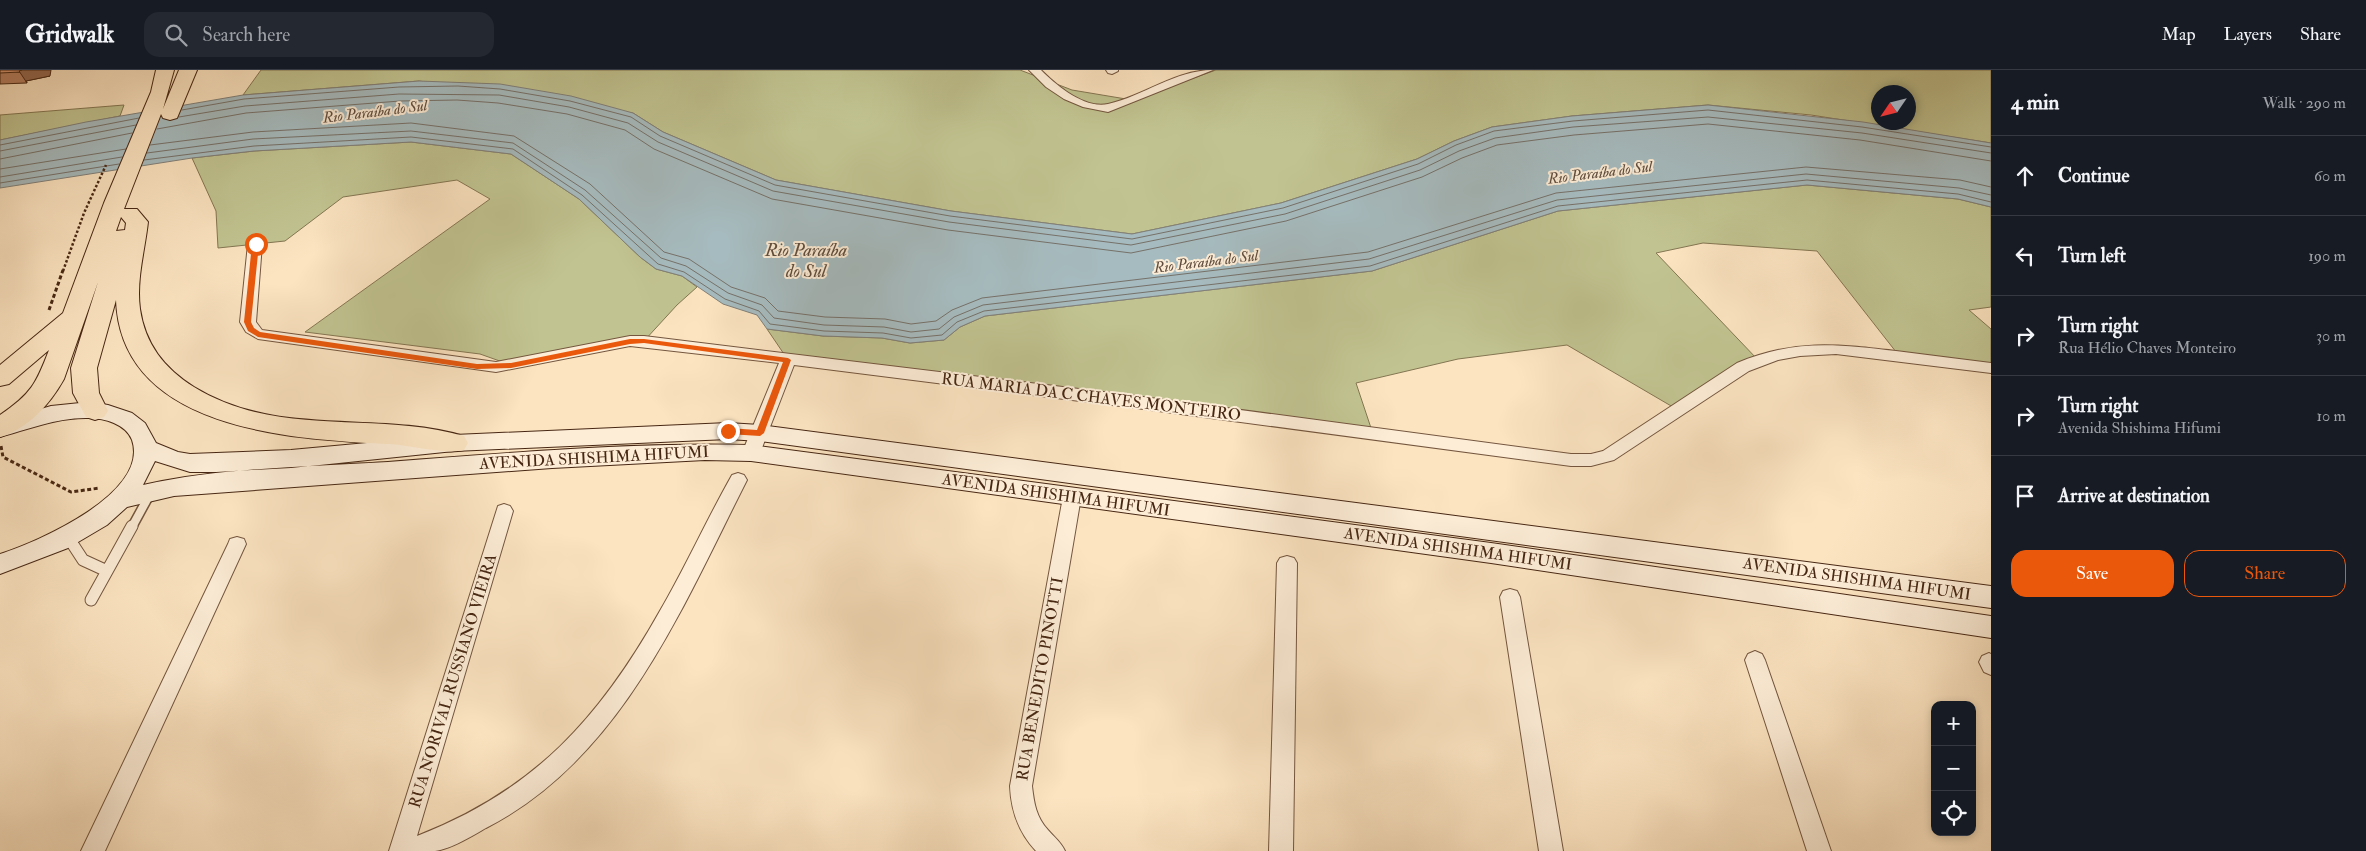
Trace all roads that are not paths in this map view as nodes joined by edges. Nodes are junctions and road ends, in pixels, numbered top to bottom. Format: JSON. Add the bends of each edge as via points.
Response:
{"nodes":[{"id":1,"x":165,"y":70,"type":"edge"},
{"id":2,"x":1035,"y":70,"type":"edge"},
{"id":3,"x":1207,"y":70,"type":"edge"},
{"id":4,"x":184,"y":78,"type":"edge"},
{"id":5,"x":127,"y":205,"type":"junction"},
{"id":6,"x":256,"y":244,"type":"dead end"},
{"id":7,"x":74,"y":316,"type":"junction"},
{"id":8,"x":788,"y":360,"type":"junction"},
{"id":9,"x":1991,"y":368,"type":"edge"},
{"id":10,"x":0,"y":378,"type":"edge"},
{"id":11,"x":95,"y":411,"type":"junction"},
{"id":12,"x":0,"y":429,"type":"edge"},
{"id":13,"x":454,"y":443,"type":"junction"},
{"id":14,"x":756,"y":443,"type":"junction"},
{"id":15,"x":146,"y":448,"type":"junction"},
{"id":16,"x":738,"y":480,"type":"dead end"},
{"id":17,"x":151,"y":492,"type":"junction"},
{"id":18,"x":1072,"y":497,"type":"junction"},
{"id":19,"x":118,"y":500,"type":"junction"},
{"id":20,"x":504,"y":511,"type":"dead end"},
{"id":21,"x":68,"y":538,"type":"junction"},
{"id":22,"x":237,"y":544,"type":"dead end"},
{"id":23,"x":1287,"y":563,"type":"dead end"},
{"id":24,"x":0,"y":564,"type":"edge"},
{"id":25,"x":107,"y":571,"type":"junction"},
{"id":26,"x":1510,"y":597,"type":"dead end"},
{"id":27,"x":1991,"y":597,"type":"edge"},
{"id":28,"x":91,"y":600,"type":"dead end"},
{"id":29,"x":1991,"y":626,"type":"edge"},
{"id":30,"x":1756,"y":660,"type":"dead end"},
{"id":31,"x":93,"y":851,"type":"edge"},
{"id":32,"x":401,"y":851,"type":"edge"},
{"id":33,"x":408,"y":851,"type":"edge"},
{"id":34,"x":1053,"y":851,"type":"edge"},
{"id":35,"x":1281,"y":851,"type":"edge"},
{"id":36,"x":1551,"y":851,"type":"edge"},
{"id":37,"x":1819,"y":851,"type":"edge"}],
"edges":[{"from":1,"to":5,"type":"main road"},
{"from":2,"to":3,"type":"street","via":[[1058,92],[1096,108],[1108,108]]},
{"from":4,"to":5,"type":"main road"},
{"from":5,"to":7,"type":"main road"},
{"from":5,"to":11,"type":"main road","via":[[84,368],[86,394]]},
{"from":5,"to":13,"type":"main road","via":[[137,222],[127,291],[136,343],[164,379],[183,393],[236,416],[273,426],[416,436]]},
{"from":6,"to":8,"type":"street","name":"RUA MARIA DA C CHAVES MONTEIRO","via":[[248,322],[258,334],[477,366],[511,365],[644,341]]},
{"from":7,"to":10,"type":"main road"},
{"from":7,"to":12,"type":"main road","via":[[46,389],[33,404]]},
{"from":8,"to":9,"type":"street","name":"RUA MARIA DA C CHAVES MONTEIRO","via":[[1581,460],[1608,456],[1743,367],[1788,352],[1836,349]]},
{"from":8,"to":14,"type":"street"},
{"from":11,"to":12,"type":"street","via":[[50,414]]},
{"from":11,"to":15,"type":"street","via":[[132,422],[142,434]]},
{"from":13,"to":14,"type":"street","name":"AVENIDA SHISHIMA HIFUMI","via":[[728,431]]},
{"from":13,"to":15,"type":"street","name":"AVENIDA SHISHIMA HIFUMI","via":[[216,463],[174,460]]},
{"from":14,"to":17,"type":"street","name":"AVENIDA SHISHIMA HIFUMI","via":[[706,452],[552,459],[206,483]]},
{"from":14,"to":18,"type":"street","name":"AVENIDA SHISHIMA HIFUMI"},
{"from":14,"to":27,"type":"street","name":"AVENIDA SHISHIMA HIFUMI"},
{"from":15,"to":19,"type":"street","via":[[139,473]]},
{"from":16,"to":33,"type":"street","via":[[640,666],[596,726],[554,767],[505,805],[461,830]]},
{"from":17,"to":19,"type":"street","name":"AVENIDA SHISHIMA HIFUMI"},
{"from":17,"to":25,"type":"lane"},
{"from":18,"to":29,"type":"street","name":"AVENIDA SHISHIMA HIFUMI","via":[[1491,552]]},
{"from":18,"to":34,"type":"street","name":"RUA BENEDITO PINOTTI","via":[[1021,786],[1021,801],[1032,831]]},
{"from":19,"to":21,"type":"street","via":[[96,520]]},
{"from":20,"to":32,"type":"street","name":"RUA NORIVAL RUSSIANO VIEIRA"},
{"from":21,"to":24,"type":"street","via":[[28,556]]},
{"from":21,"to":25,"type":"lane","via":[[84,562]]},
{"from":22,"to":31,"type":"street"},
{"from":23,"to":35,"type":"street"},
{"from":25,"to":28,"type":"lane"},
{"from":26,"to":36,"type":"street"},
{"from":30,"to":37,"type":"street"}]}
